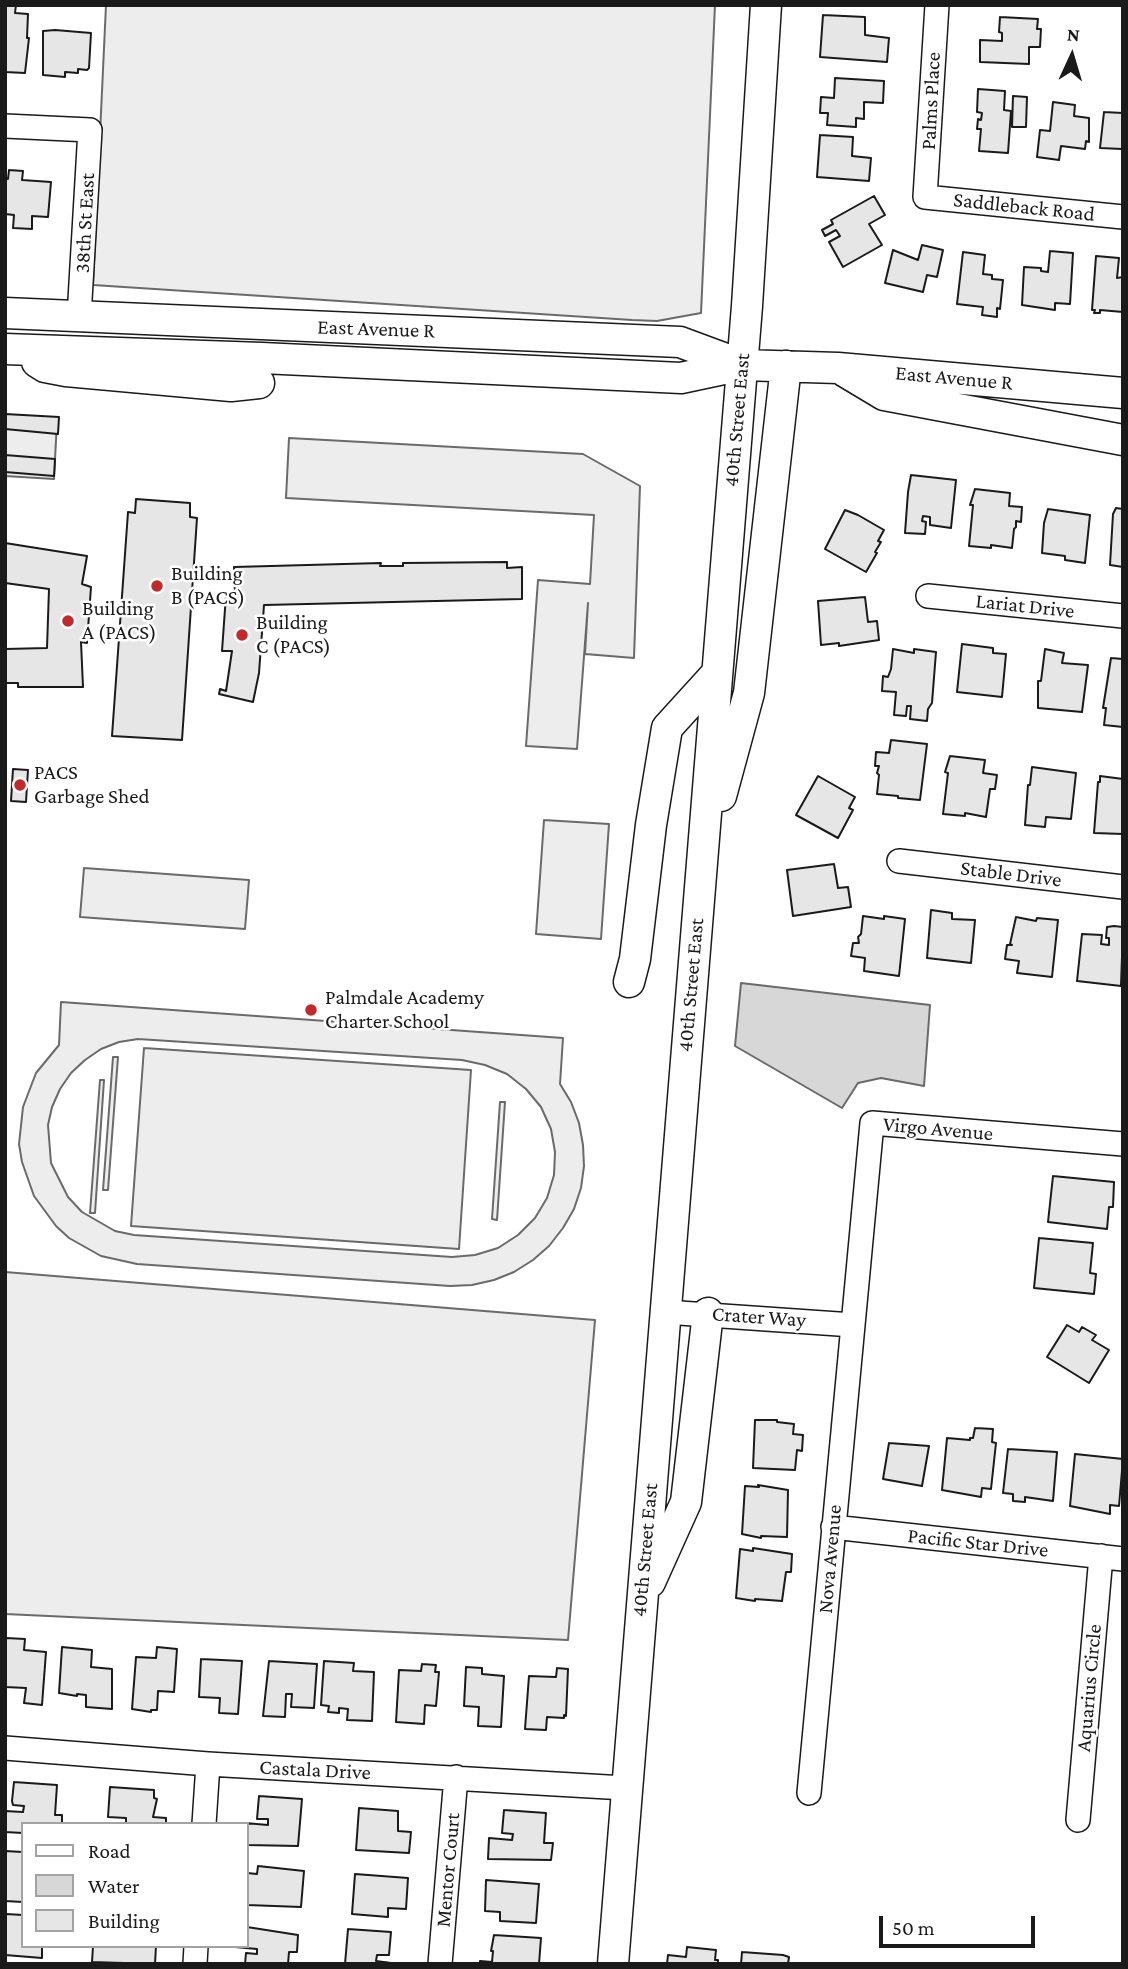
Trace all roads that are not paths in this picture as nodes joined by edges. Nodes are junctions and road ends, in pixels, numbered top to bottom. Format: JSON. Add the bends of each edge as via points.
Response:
{"nodes":[{"id":1,"x":766,"y":5,"type":"edge"},
{"id":2,"x":937,"y":5,"type":"edge"},
{"id":3,"x":5,"y":125,"type":"edge"},
{"id":4,"x":925,"y":197,"type":"joint"},
{"id":5,"x":1123,"y":217,"type":"edge"},
{"id":6,"x":5,"y":313,"type":"edge"},
{"id":7,"x":79,"y":317,"type":"junction"},
{"id":8,"x":269,"y":325,"type":"junction"},
{"id":9,"x":10,"y":344,"type":"edge"},
{"id":10,"x":742,"y":365,"type":"junction"},
{"id":11,"x":786,"y":366,"type":"junction"},
{"id":12,"x":838,"y":368,"type":"junction"},
{"id":13,"x":259,"y":383,"type":"dead end"},
{"id":14,"x":1123,"y":393,"type":"edge"},
{"id":15,"x":1123,"y":440,"type":"edge"},
{"id":16,"x":928,"y":596,"type":"dead end"},
{"id":17,"x":1123,"y":616,"type":"edge"},
{"id":18,"x":717,"y":673,"type":"junction"},
{"id":19,"x":899,"y":861,"type":"dead end"},
{"id":20,"x":701,"y":867,"type":"junction"},
{"id":21,"x":1123,"y":887,"type":"edge"},
{"id":22,"x":629,"y":982,"type":"dead end"},
{"id":23,"x":1123,"y":1144,"type":"edge"},
{"id":24,"x":664,"y":1312,"type":"junction"},
{"id":25,"x":708,"y":1313,"type":"junction"},
{"id":26,"x":853,"y":1325,"type":"junction"},
{"id":27,"x":833,"y":1527,"type":"junction"},
{"id":28,"x":1112,"y":1557,"type":"edge"},
{"id":29,"x":641,"y":1601,"type":"junction"},
{"id":30,"x":5,"y":1748,"type":"edge"},
{"id":31,"x":208,"y":1764,"type":"junction"},
{"id":32,"x":456,"y":1777,"type":"junction"},
{"id":33,"x":625,"y":1788,"type":"junction"},
{"id":34,"x":809,"y":1793,"type":"dead end"},
{"id":35,"x":1078,"y":1820,"type":"dead end"},
{"id":36,"x":204,"y":1822,"type":"edge"},
{"id":37,"x":440,"y":1964,"type":"edge"},
{"id":38,"x":612,"y":1964,"type":"edge"}],
"edges":[{"from":1,"to":10,"type":"main road","name":"40th Street East"},
{"from":2,"to":4,"type":"street","name":"Palms Place"},
{"from":3,"to":7,"type":"street","name":"38th St East","via":[[90,130]]},
{"from":4,"to":5,"type":"street","name":"Saddleback Road"},
{"from":6,"to":7,"type":"main road","name":"East Avenue R"},
{"from":7,"to":8,"type":"main road","name":"East Avenue R"},
{"from":8,"to":9,"type":"main road","via":[[227,340]]},
{"from":8,"to":10,"type":"main road","name":"East Avenue R","via":[[680,342]]},
{"from":9,"to":10,"type":"main road","name":"East Avenue R","via":[[681,378]]},
{"from":9,"to":13,"type":"main road","via":[[45,367],[66,372],[231,386]]},
{"from":10,"to":11,"type":"main road","name":"East Avenue R"},
{"from":10,"to":18,"type":"main road","name":"40th Street East"},
{"from":11,"to":12,"type":"main road","name":"East Avenue R"},
{"from":11,"to":20,"type":"main road","via":[[749,692]]},
{"from":12,"to":14,"type":"main road","name":"East Avenue R"},
{"from":12,"to":15,"type":"main road","via":[[884,395]]},
{"from":16,"to":17,"type":"street","name":"Lariat Drive"},
{"from":18,"to":20,"type":"main road","name":"40th Street East"},
{"from":18,"to":22,"type":"main road","via":[[667,728]]},
{"from":19,"to":21,"type":"street","name":"Stable Drive"},
{"from":20,"to":24,"type":"main road","name":"40th Street East"},
{"from":23,"to":26,"type":"street","name":"Virgo Avenue","via":[[872,1124]]},
{"from":24,"to":25,"type":"street","name":"Crater Way"},
{"from":24,"to":29,"type":"main road","name":"40th Street East"},
{"from":25,"to":26,"type":"street","name":"Crater Way"},
{"from":25,"to":29,"type":"main road","via":[[686,1502]]},
{"from":26,"to":27,"type":"street","name":"Nova Avenue"},
{"from":27,"to":28,"type":"street","name":"Pacific Star Drive"},
{"from":27,"to":34,"type":"street","name":"Nova Avenue"},
{"from":28,"to":35,"type":"street","name":"Aquarius Circle"},
{"from":29,"to":33,"type":"main road","name":"40th Street East"},
{"from":30,"to":31,"type":"street","name":"Castala Drive"},
{"from":31,"to":32,"type":"street","name":"Castala Drive"},
{"from":31,"to":36,"type":"street"},
{"from":32,"to":33,"type":"street","name":"Castala Drive"},
{"from":32,"to":37,"type":"street","name":"Mentor Court"},
{"from":33,"to":38,"type":"main road","name":"40th Street East"}]}
